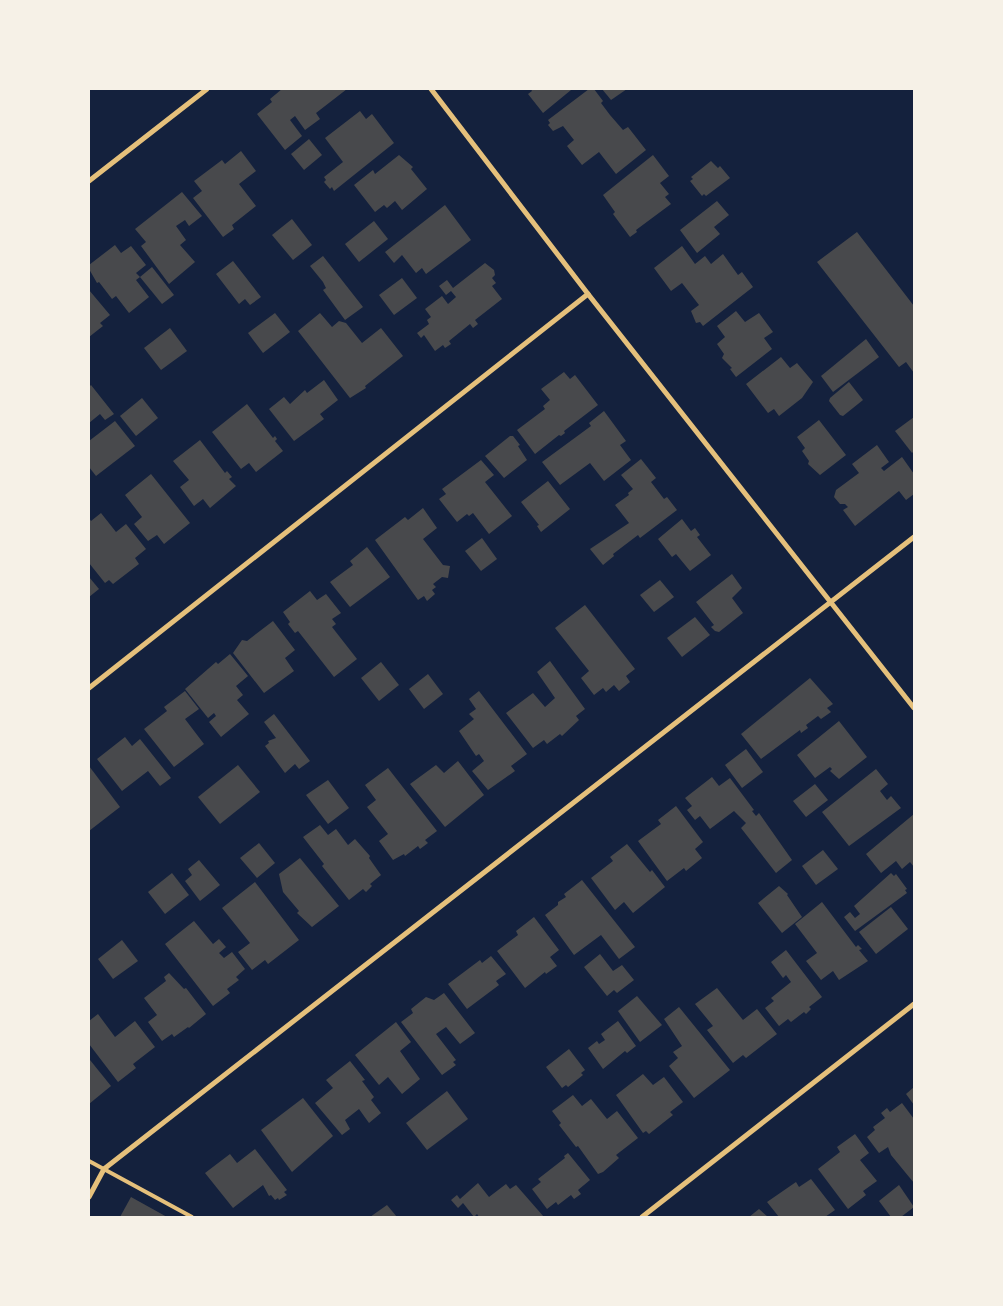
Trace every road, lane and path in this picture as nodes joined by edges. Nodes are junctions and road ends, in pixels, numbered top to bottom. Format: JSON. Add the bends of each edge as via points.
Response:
{"nodes":[{"id":1,"x":207,"y":89,"type":"edge"},
{"id":2,"x":431,"y":89,"type":"edge"},
{"id":3,"x":89,"y":181,"type":"edge"},
{"id":4,"x":588,"y":294,"type":"junction"},
{"id":5,"x":914,"y":537,"type":"edge"},
{"id":6,"x":831,"y":602,"type":"junction"},
{"id":7,"x":89,"y":688,"type":"edge"},
{"id":8,"x":914,"y":708,"type":"edge"},
{"id":9,"x":914,"y":1004,"type":"edge"},
{"id":10,"x":89,"y":1161,"type":"edge"},
{"id":11,"x":104,"y":1169,"type":"junction"},
{"id":12,"x":89,"y":1197,"type":"edge"},
{"id":13,"x":192,"y":1217,"type":"edge"},
{"id":14,"x":642,"y":1217,"type":"edge"}],
"edges":[{"from":1,"to":3,"type":"street"},
{"from":2,"to":4,"type":"street"},
{"from":4,"to":6,"type":"street"},
{"from":4,"to":7,"type":"street"},
{"from":5,"to":6,"type":"street"},
{"from":6,"to":8,"type":"street"},
{"from":6,"to":11,"type":"street"},
{"from":9,"to":14,"type":"street"},
{"from":10,"to":11,"type":"lane"},
{"from":11,"to":12,"type":"street"},
{"from":11,"to":13,"type":"lane"}]}
